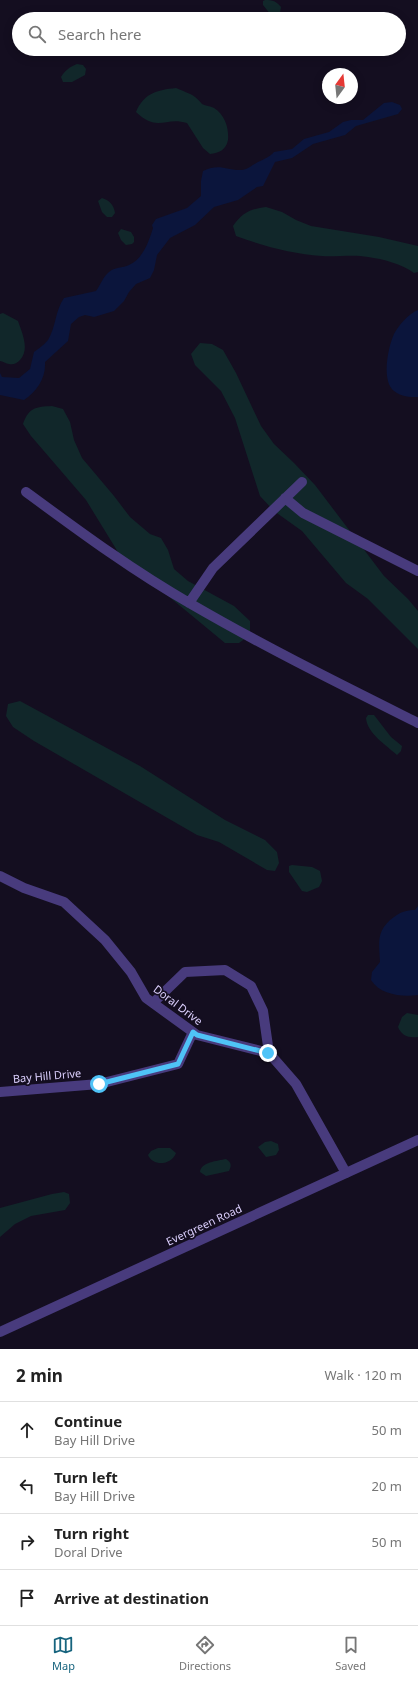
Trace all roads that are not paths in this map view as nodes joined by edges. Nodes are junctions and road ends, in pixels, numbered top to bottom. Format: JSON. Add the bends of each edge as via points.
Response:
{"nodes":[{"id":1,"x":302,"y":482,"type":"dead end"},
{"id":2,"x":26,"y":492,"type":"dead end"},
{"id":3,"x":285,"y":498,"type":"junction"},
{"id":4,"x":418,"y":571,"type":"edge"},
{"id":5,"x":189,"y":603,"type":"junction"},
{"id":6,"x":418,"y":723,"type":"edge"},
{"id":7,"x":0,"y":876,"type":"edge"},
{"id":8,"x":153,"y":1003,"type":"junction"},
{"id":9,"x":193,"y":1032,"type":"junction"},
{"id":10,"x":268,"y":1053,"type":"junction"},
{"id":11,"x":0,"y":1091,"type":"edge"},
{"id":12,"x":418,"y":1140,"type":"edge"},
{"id":13,"x":346,"y":1172,"type":"junction"},
{"id":14,"x":0,"y":1332,"type":"edge"}],
"edges":[{"from":1,"to":3,"type":"street"},
{"from":2,"to":5,"type":"street","via":[[95,543]]},
{"from":3,"to":4,"type":"street","via":[[303,513]]},
{"from":3,"to":5,"type":"street","via":[[213,568]]},
{"from":5,"to":6,"type":"street","via":[[260,643]]},
{"from":7,"to":8,"type":"street","name":"Doral Drive","via":[[24,888],[64,902],[105,940],[131,972],[146,998]]},
{"from":8,"to":9,"type":"street","name":"Doral Drive"},
{"from":8,"to":10,"type":"street","via":[[185,972],[225,970],[251,986],[263,1011]]},
{"from":9,"to":10,"type":"street","name":"Doral Drive"},
{"from":9,"to":11,"type":"street","name":"Bay Hill Drive","via":[[178,1064],[99,1084]]},
{"from":10,"to":13,"type":"street","via":[[296,1084]]},
{"from":12,"to":13,"type":"street","name":"Evergreen Road"},
{"from":13,"to":14,"type":"street","name":"Evergreen Road"}]}
